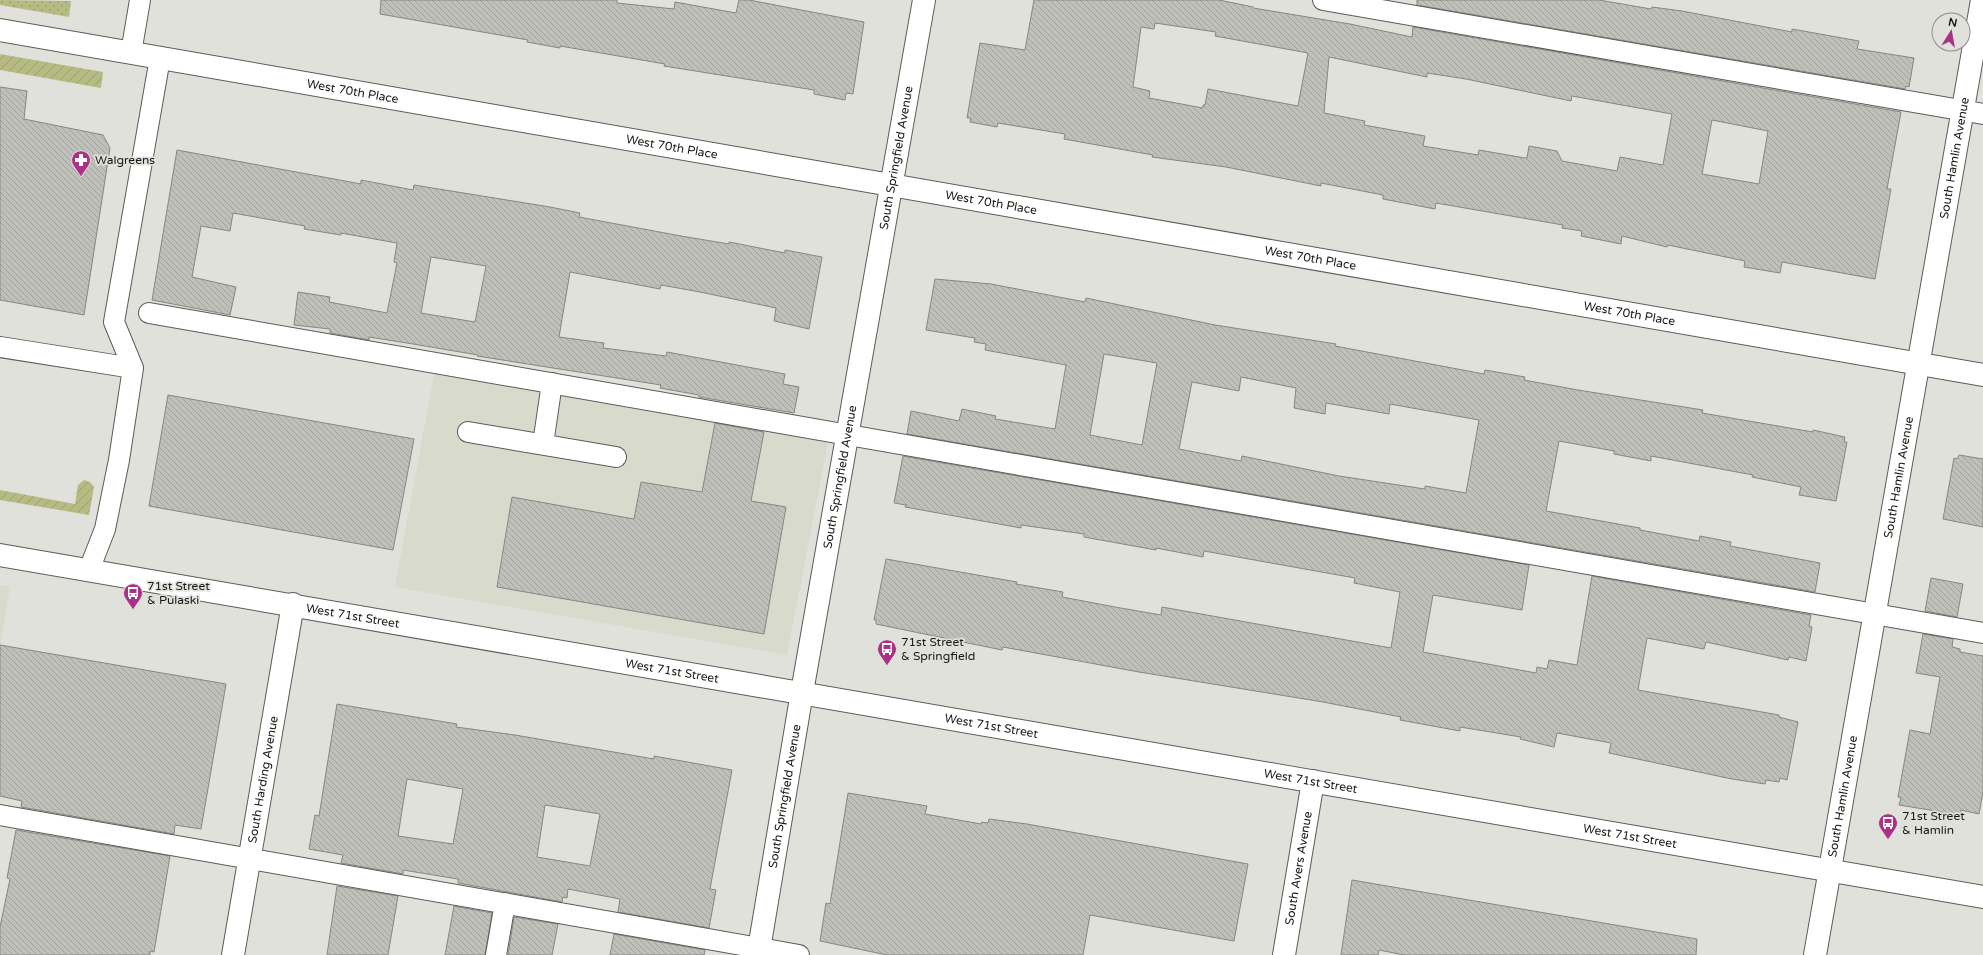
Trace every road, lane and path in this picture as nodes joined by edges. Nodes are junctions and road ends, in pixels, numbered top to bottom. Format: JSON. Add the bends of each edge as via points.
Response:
{"nodes":[{"id":1,"x":140,"y":0,"type":"edge"},
{"id":2,"x":924,"y":0,"type":"edge"},
{"id":3,"x":1323,"y":0,"type":"edge"},
{"id":4,"x":1982,"y":0,"type":"edge"},
{"id":5,"x":0,"y":30,"type":"edge"},
{"id":6,"x":131,"y":53,"type":"junction"},
{"id":7,"x":160,"y":58,"type":"junction"},
{"id":8,"x":1973,"y":112,"type":"edge"},
{"id":9,"x":891,"y":185,"type":"junction"},
{"id":10,"x":149,"y":313,"type":"dead end"},
{"id":11,"x":0,"y":347,"type":"edge"},
{"id":12,"x":1918,"y":364,"type":"junction"},
{"id":13,"x":133,"y":368,"type":"junction"},
{"id":14,"x":1983,"y":375,"type":"edge"},
{"id":15,"x":552,"y":383,"type":"junction"},
{"id":16,"x":468,"y":432,"type":"dead end"},
{"id":17,"x":848,"y":435,"type":"junction"},
{"id":18,"x":543,"y":444,"type":"junction"},
{"id":19,"x":616,"y":457,"type":"dead end"},
{"id":20,"x":0,"y":555,"type":"edge"},
{"id":21,"x":89,"y":570,"type":"junction"},
{"id":22,"x":293,"y":604,"type":"junction"},
{"id":23,"x":1874,"y":615,"type":"junction"},
{"id":24,"x":1983,"y":633,"type":"edge"},
{"id":25,"x":802,"y":692,"type":"junction"},
{"id":26,"x":1313,"y":781,"type":"junction"},
{"id":27,"x":0,"y":815,"type":"edge"},
{"id":28,"x":249,"y":859,"type":"junction"},
{"id":29,"x":1830,"y":870,"type":"junction"},
{"id":30,"x":1983,"y":897,"type":"edge"},
{"id":31,"x":505,"y":903,"type":"junction"},
{"id":32,"x":759,"y":951,"type":"edge"},
{"id":33,"x":234,"y":955,"type":"edge"},
{"id":34,"x":496,"y":955,"type":"edge"},
{"id":35,"x":799,"y":955,"type":"edge"},
{"id":36,"x":1284,"y":955,"type":"edge"},
{"id":37,"x":1815,"y":955,"type":"edge"}],
"edges":[{"from":1,"to":6,"type":"lane"},
{"from":2,"to":9,"type":"street","name":"South Springfield Avenue"},
{"from":3,"to":8,"type":"lane"},
{"from":4,"to":8,"type":"street","name":"South Hamlin Avenue"},
{"from":5,"to":6,"type":"street","name":"West 70th Place"},
{"from":6,"to":7,"type":"street","name":"West 70th Place"},
{"from":7,"to":9,"type":"street","name":"West 70th Place"},
{"from":7,"to":13,"type":"lane","via":[[114,322]]},
{"from":8,"to":12,"type":"street","name":"South Hamlin Avenue"},
{"from":9,"to":12,"type":"street","name":"West 70th Place"},
{"from":9,"to":17,"type":"street","name":"South Springfield Avenue"},
{"from":10,"to":15,"type":"lane"},
{"from":11,"to":13,"type":"lane"},
{"from":12,"to":14,"type":"street","name":"West 70th Place"},
{"from":12,"to":23,"type":"street","name":"South Hamlin Avenue"},
{"from":13,"to":21,"type":"lane","via":[[105,529]]},
{"from":15,"to":17,"type":"lane"},
{"from":15,"to":18,"type":"lane"},
{"from":16,"to":18,"type":"lane"},
{"from":17,"to":23,"type":"lane"},
{"from":17,"to":25,"type":"street","name":"South Springfield Avenue"},
{"from":18,"to":19,"type":"lane"},
{"from":20,"to":21,"type":"street","name":"West 71st Street"},
{"from":21,"to":22,"type":"street","name":"West 71st Street"},
{"from":22,"to":25,"type":"street","name":"West 71st Street"},
{"from":22,"to":28,"type":"street","name":"South Harding Avenue"},
{"from":23,"to":24,"type":"lane"},
{"from":23,"to":29,"type":"street","name":"South Hamlin Avenue"},
{"from":25,"to":26,"type":"street","name":"West 71st Street"},
{"from":25,"to":32,"type":"street","name":"South Springfield Avenue"},
{"from":26,"to":29,"type":"street","name":"West 71st Street"},
{"from":26,"to":36,"type":"street","name":"South Avers Avenue"},
{"from":27,"to":28,"type":"lane"},
{"from":28,"to":31,"type":"lane"},
{"from":28,"to":33,"type":"street","name":"South Harding Avenue"},
{"from":29,"to":30,"type":"street","name":"West 71st Street"},
{"from":29,"to":37,"type":"street","name":"South Hamlin Avenue"},
{"from":31,"to":32,"type":"lane"},
{"from":31,"to":34,"type":"lane"},
{"from":32,"to":35,"type":"lane"}]}
